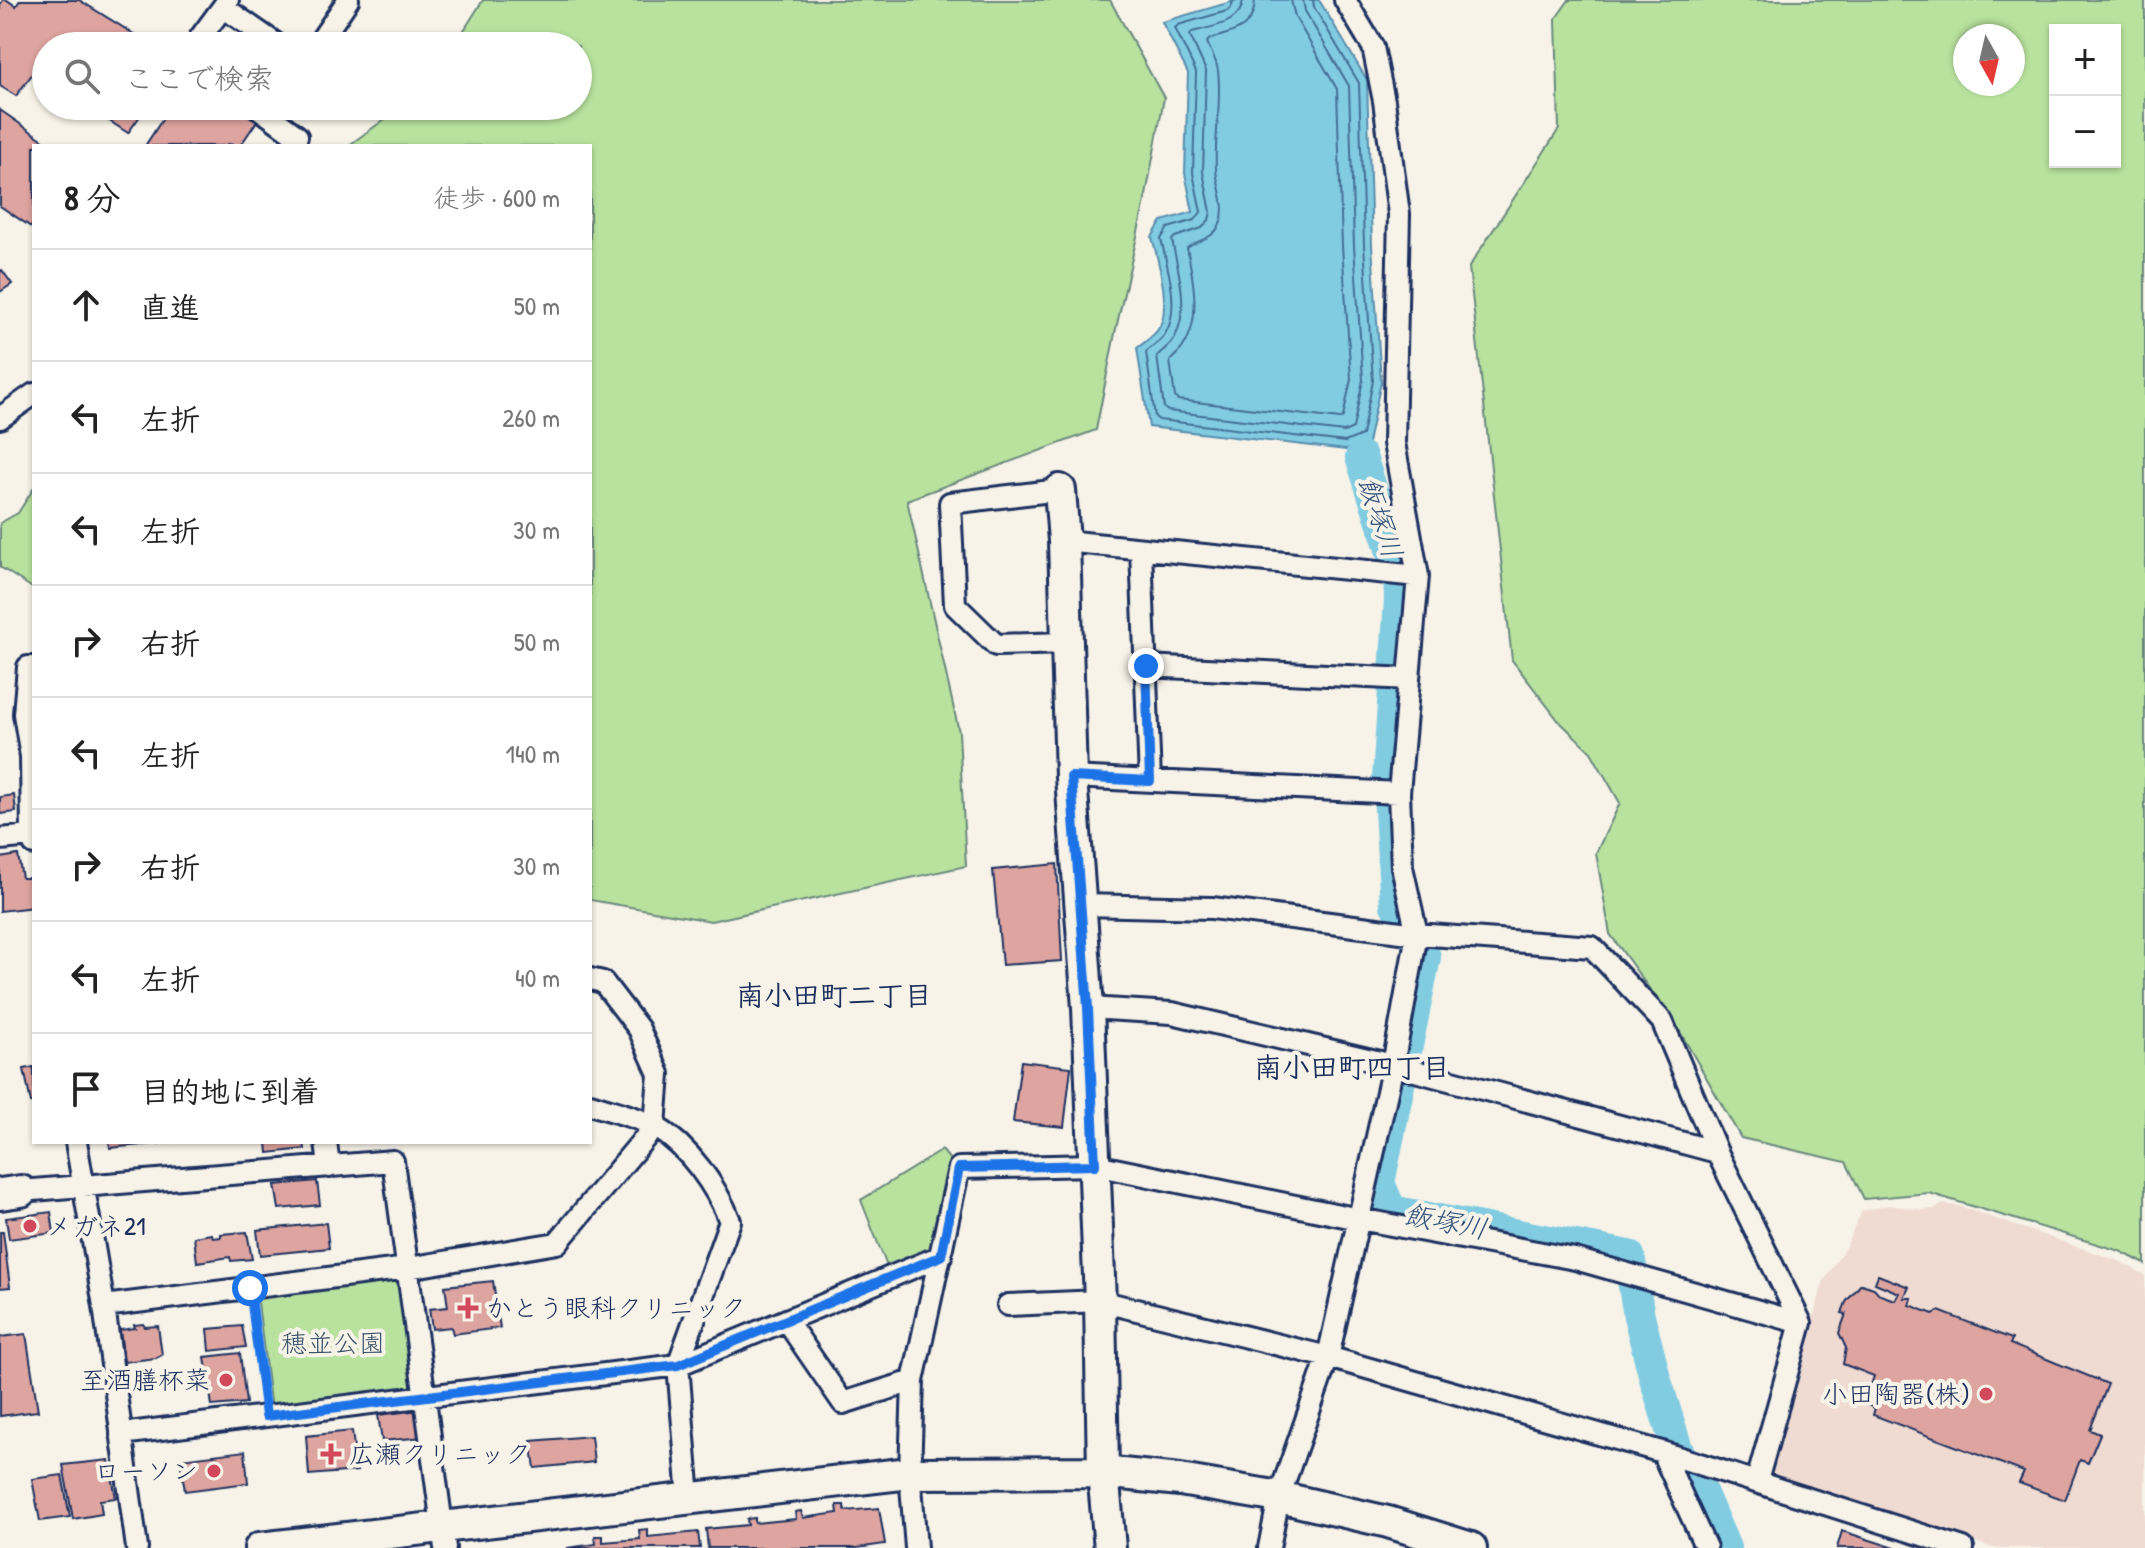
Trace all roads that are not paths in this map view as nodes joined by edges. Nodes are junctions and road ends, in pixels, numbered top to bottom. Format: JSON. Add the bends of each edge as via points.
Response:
{"nodes":[{"id":1,"x":348,"y":0,"type":"edge"},
{"id":2,"x":1345,"y":0,"type":"edge"},
{"id":3,"x":225,"y":3,"type":"edge"},
{"id":4,"x":204,"y":32,"type":"edge"},
{"id":5,"x":261,"y":32,"type":"edge"},
{"id":6,"x":326,"y":32,"type":"edge"},
{"id":7,"x":275,"y":120,"type":"edge"},
{"id":8,"x":295,"y":144,"type":"edge"},
{"id":9,"x":32,"y":395,"type":"edge"},
{"id":10,"x":0,"y":418,"type":"edge"},
{"id":11,"x":1060,"y":490,"type":"joint"},
{"id":12,"x":1064,"y":541,"type":"junction"},
{"id":13,"x":1141,"y":549,"type":"junction"},
{"id":14,"x":1418,"y":576,"type":"junction"},
{"id":15,"x":1067,"y":643,"type":"junction"},
{"id":16,"x":1146,"y":666,"type":"junction"},
{"id":17,"x":32,"y":667,"type":"edge"},
{"id":18,"x":1409,"y":679,"type":"junction"},
{"id":19,"x":1071,"y":777,"type":"junction"},
{"id":20,"x":1150,"y":781,"type":"junction"},
{"id":21,"x":1399,"y":793,"type":"junction"},
{"id":22,"x":32,"y":798,"type":"edge"},
{"id":23,"x":0,"y":839,"type":"edge"},
{"id":24,"x":32,"y":840,"type":"edge"},
{"id":25,"x":1081,"y":905,"type":"junction"},
{"id":26,"x":1417,"y":934,"type":"junction"},
{"id":27,"x":592,"y":979,"type":"edge"},
{"id":28,"x":1088,"y":1008,"type":"junction"},
{"id":29,"x":1393,"y":1065,"type":"junction"},
{"id":30,"x":592,"y":1105,"type":"edge"},
{"id":31,"x":655,"y":1126,"type":"junction"},
{"id":32,"x":76,"y":1144,"type":"edge"},
{"id":33,"x":326,"y":1144,"type":"edge"},
{"id":34,"x":392,"y":1152,"type":"edge"},
{"id":35,"x":1717,"y":1152,"type":"junction"},
{"id":36,"x":1095,"y":1165,"type":"junction"},
{"id":37,"x":329,"y":1167,"type":"junction"},
{"id":38,"x":84,"y":1187,"type":"junction"},
{"id":39,"x":11,"y":1192,"type":"edge"},
{"id":40,"x":1359,"y":1219,"type":"junction"},
{"id":41,"x":941,"y":1256,"type":"junction"},
{"id":42,"x":408,"y":1268,"type":"junction"},
{"id":43,"x":1100,"y":1301,"type":"junction"},
{"id":44,"x":1008,"y":1305,"type":"dead end"},
{"id":45,"x":104,"y":1306,"type":"junction"},
{"id":46,"x":786,"y":1320,"type":"junction"},
{"id":47,"x":1801,"y":1323,"type":"junction"},
{"id":48,"x":1328,"y":1357,"type":"junction"},
{"id":49,"x":678,"y":1365,"type":"junction"},
{"id":50,"x":913,"y":1381,"type":"junction"},
{"id":51,"x":425,"y":1397,"type":"junction"},
{"id":52,"x":121,"y":1434,"type":"junction"},
{"id":53,"x":1662,"y":1452,"type":"junction"},
{"id":54,"x":1103,"y":1472,"type":"junction"},
{"id":55,"x":910,"y":1473,"type":"junction"},
{"id":56,"x":1757,"y":1481,"type":"junction"},
{"id":57,"x":1279,"y":1497,"type":"junction"},
{"id":58,"x":689,"y":1498,"type":"junction"},
{"id":59,"x":444,"y":1538,"type":"edge"},
{"id":60,"x":1458,"y":1546,"type":"edge"},
{"id":61,"x":137,"y":1548,"type":"edge"},
{"id":62,"x":260,"y":1548,"type":"edge"},
{"id":63,"x":916,"y":1548,"type":"edge"},
{"id":64,"x":1110,"y":1548,"type":"edge"},
{"id":65,"x":1269,"y":1548,"type":"edge"},
{"id":66,"x":1706,"y":1548,"type":"edge"},
{"id":67,"x":1963,"y":1548,"type":"edge"}],
"edges":[{"from":1,"to":6,"type":"street"},
{"from":2,"to":14,"type":"street","via":[[1373,47],[1399,214],[1394,443]]},
{"from":3,"to":4,"type":"street"},
{"from":3,"to":5,"type":"street"},
{"from":7,"to":8,"type":"street","via":[[297,136]]},
{"from":9,"to":10,"type":"street"},
{"from":11,"to":12,"type":"street"},
{"from":11,"to":15,"type":"street","via":[[950,503],[955,605],[996,645]]},
{"from":12,"to":13,"type":"street"},
{"from":12,"to":15,"type":"street"},
{"from":13,"to":14,"type":"street"},
{"from":13,"to":16,"type":"street"},
{"from":14,"to":18,"type":"street"},
{"from":15,"to":19,"type":"street"},
{"from":16,"to":18,"type":"street"},
{"from":16,"to":20,"type":"street"},
{"from":17,"to":22,"type":"street","via":[[24,714]]},
{"from":18,"to":21,"type":"street"},
{"from":19,"to":20,"type":"street"},
{"from":19,"to":25,"type":"street"},
{"from":20,"to":21,"type":"street"},
{"from":21,"to":26,"type":"street","via":[[1402,867]]},
{"from":23,"to":24,"type":"street"},
{"from":25,"to":26,"type":"street","via":[[1212,908]]},
{"from":25,"to":28,"type":"street"},
{"from":26,"to":29,"type":"street"},
{"from":26,"to":35,"type":"street","via":[[1592,947],[1662,1021]]},
{"from":27,"to":31,"type":"street","via":[[603,982],[639,1029],[659,1074]]},
{"from":28,"to":29,"type":"street","via":[[1172,1013]]},
{"from":28,"to":36,"type":"street"},
{"from":29,"to":35,"type":"street"},
{"from":29,"to":40,"type":"street"},
{"from":30,"to":31,"type":"street"},
{"from":31,"to":42,"type":"street","via":[[557,1243]]},
{"from":31,"to":49,"type":"street","via":[[693,1158],[730,1221]]},
{"from":32,"to":38,"type":"street"},
{"from":33,"to":37,"type":"street"},
{"from":34,"to":37,"type":"street"},
{"from":34,"to":42,"type":"street"},
{"from":35,"to":47,"type":"street"},
{"from":36,"to":40,"type":"street"},
{"from":36,"to":41,"type":"street","via":[[959,1168]]},
{"from":36,"to":43,"type":"street"},
{"from":37,"to":38,"type":"street"},
{"from":38,"to":39,"type":"street"},
{"from":38,"to":45,"type":"street"},
{"from":40,"to":47,"type":"street","via":[[1575,1259]]},
{"from":40,"to":48,"type":"street"},
{"from":41,"to":46,"type":"street"},
{"from":41,"to":50,"type":"street"},
{"from":42,"to":45,"type":"street"},
{"from":42,"to":51,"type":"street"},
{"from":43,"to":44,"type":"street"},
{"from":43,"to":48,"type":"street"},
{"from":43,"to":54,"type":"street"},
{"from":45,"to":52,"type":"street"},
{"from":46,"to":49,"type":"street"},
{"from":46,"to":50,"type":"street","via":[[843,1403]]},
{"from":47,"to":56,"type":"street"},
{"from":48,"to":53,"type":"street"},
{"from":48,"to":57,"type":"street"},
{"from":49,"to":51,"type":"street"},
{"from":49,"to":58,"type":"street"},
{"from":50,"to":55,"type":"street"},
{"from":51,"to":52,"type":"street"},
{"from":51,"to":59,"type":"street"},
{"from":52,"to":61,"type":"street"},
{"from":53,"to":56,"type":"street"},
{"from":53,"to":66,"type":"street"},
{"from":54,"to":55,"type":"street"},
{"from":54,"to":57,"type":"street"},
{"from":54,"to":64,"type":"street"},
{"from":55,"to":58,"type":"street"},
{"from":55,"to":63,"type":"street"},
{"from":56,"to":67,"type":"street"},
{"from":57,"to":60,"type":"street","via":[[1388,1522]]},
{"from":57,"to":65,"type":"street"},
{"from":58,"to":59,"type":"street"},
{"from":59,"to":62,"type":"street"}]}
